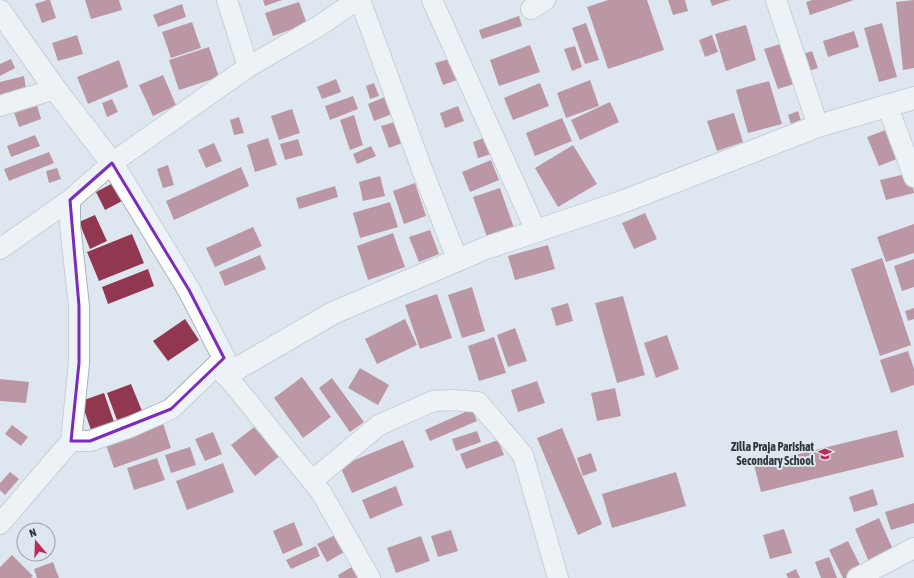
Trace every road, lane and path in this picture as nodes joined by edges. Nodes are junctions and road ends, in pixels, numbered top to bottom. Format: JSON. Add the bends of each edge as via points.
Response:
{"nodes":[{"id":1,"x":227,"y":0,"type":"edge"},
{"id":2,"x":358,"y":0,"type":"edge"},
{"id":3,"x":432,"y":0,"type":"edge"},
{"id":4,"x":776,"y":0,"type":"edge"},
{"id":5,"x":0,"y":11,"type":"edge"},
{"id":6,"x":248,"y":68,"type":"junction"},
{"id":7,"x":55,"y":89,"type":"junction"},
{"id":8,"x":914,"y":98,"type":"edge"},
{"id":9,"x":887,"y":105,"type":"junction"},
{"id":10,"x":0,"y":106,"type":"edge"},
{"id":11,"x":818,"y":126,"type":"junction"},
{"id":12,"x":112,"y":163,"type":"junction"},
{"id":13,"x":914,"y":177,"type":"edge"},
{"id":14,"x":70,"y":200,"type":"junction"},
{"id":15,"x":536,"y":230,"type":"junction"},
{"id":16,"x":0,"y":249,"type":"edge"},
{"id":17,"x":458,"y":261,"type":"junction"},
{"id":18,"x":225,"y":367,"type":"junction"},
{"id":19,"x":71,"y":441,"type":"junction"},
{"id":20,"x":312,"y":481,"type":"junction"},
{"id":21,"x":0,"y":524,"type":"edge"},
{"id":22,"x":914,"y":548,"type":"edge"},
{"id":23,"x":370,"y":578,"type":"edge"},
{"id":24,"x":558,"y":578,"type":"edge"},
{"id":25,"x":857,"y":578,"type":"edge"}],
"edges":[{"from":1,"to":6,"type":"street"},
{"from":2,"to":6,"type":"street","via":[[320,26]]},
{"from":2,"to":17,"type":"street"},
{"from":3,"to":15,"type":"street"},
{"from":4,"to":11,"type":"street"},
{"from":5,"to":7,"type":"street"},
{"from":6,"to":12,"type":"street"},
{"from":7,"to":10,"type":"street"},
{"from":7,"to":12,"type":"street"},
{"from":8,"to":9,"type":"street"},
{"from":9,"to":11,"type":"street"},
{"from":9,"to":13,"type":"street"},
{"from":11,"to":15,"type":"street","via":[[622,202]]},
{"from":12,"to":14,"type":"street"},
{"from":12,"to":18,"type":"street","via":[[189,290]]},
{"from":14,"to":16,"type":"street"},
{"from":14,"to":19,"type":"street","via":[[70,225],[79,306],[79,363]]},
{"from":15,"to":17,"type":"street"},
{"from":17,"to":18,"type":"street","via":[[333,313]]},
{"from":18,"to":19,"type":"street","via":[[171,409],[103,436]]},
{"from":18,"to":20,"type":"street"},
{"from":19,"to":21,"type":"street"},
{"from":20,"to":23,"type":"street"},
{"from":20,"to":24,"type":"street","via":[[379,426],[433,401],[478,402],[523,454]]},
{"from":22,"to":25,"type":"street"}]}
